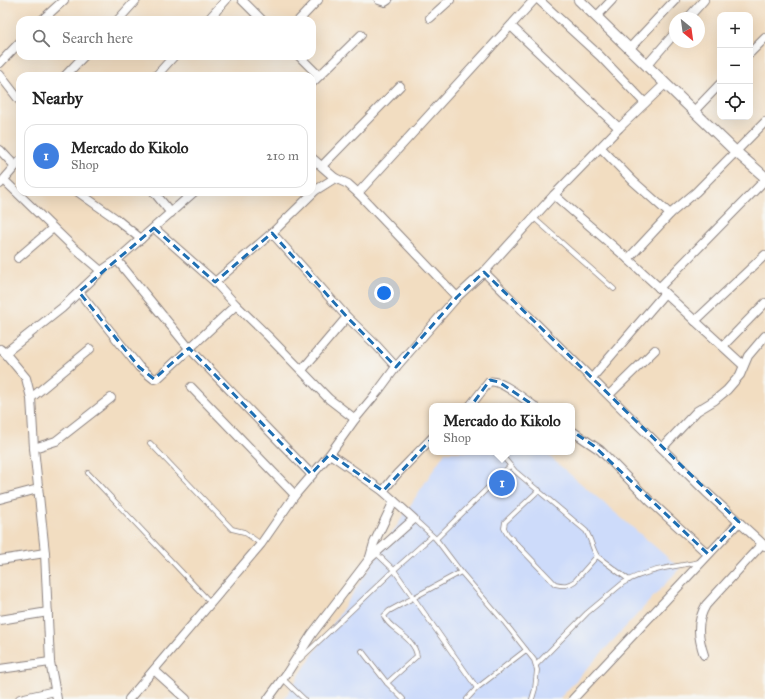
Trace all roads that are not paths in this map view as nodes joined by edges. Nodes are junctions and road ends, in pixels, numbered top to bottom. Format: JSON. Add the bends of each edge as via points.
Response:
{"nodes":[{"id":1,"x":64,"y":0,"type":"edge"},
{"id":2,"x":136,"y":0,"type":"edge"},
{"id":3,"x":226,"y":0,"type":"edge"},
{"id":4,"x":242,"y":0,"type":"edge"},
{"id":5,"x":318,"y":0,"type":"edge"},
{"id":6,"x":379,"y":0,"type":"edge"},
{"id":7,"x":388,"y":0,"type":"edge"},
{"id":8,"x":450,"y":0,"type":"edge"},
{"id":9,"x":534,"y":0,"type":"edge"},
{"id":10,"x":539,"y":0,"type":"edge"},
{"id":11,"x":578,"y":0,"type":"edge"},
{"id":12,"x":612,"y":0,"type":"edge"},
{"id":13,"x":675,"y":0,"type":"edge"},
{"id":14,"x":704,"y":0,"type":"edge"},
{"id":15,"x":693,"y":12,"type":"edge"},
{"id":16,"x":46,"y":16,"type":"edge"},
{"id":17,"x":122,"y":16,"type":"edge"},
{"id":18,"x":212,"y":16,"type":"edge"},
{"id":19,"x":258,"y":16,"type":"edge"},
{"id":20,"x":303,"y":16,"type":"edge"},
{"id":21,"x":596,"y":17,"type":"junction"},
{"id":22,"x":430,"y":18,"type":"dead end"},
{"id":23,"x":511,"y":26,"type":"junction"},
{"id":24,"x":362,"y":35,"type":"dead end"},
{"id":25,"x":765,"y":38,"type":"edge"},
{"id":26,"x":669,"y":39,"type":"edge"},
{"id":27,"x":16,"y":46,"type":"edge"},
{"id":28,"x":629,"y":49,"type":"junction"},
{"id":29,"x":753,"y":50,"type":"edge"},
{"id":30,"x":80,"y":60,"type":"edge"},
{"id":31,"x":170,"y":60,"type":"edge"},
{"id":32,"x":303,"y":60,"type":"edge"},
{"id":33,"x":0,"y":63,"type":"edge"},
{"id":34,"x":647,"y":65,"type":"junction"},
{"id":35,"x":69,"y":72,"type":"edge"},
{"id":36,"x":160,"y":72,"type":"edge"},
{"id":37,"x":315,"y":72,"type":"edge"},
{"id":38,"x":316,"y":73,"type":"edge"},
{"id":39,"x":0,"y":75,"type":"edge"},
{"id":40,"x":319,"y":76,"type":"junction"},
{"id":41,"x":316,"y":79,"type":"edge"},
{"id":42,"x":665,"y":84,"type":"junction"},
{"id":43,"x":400,"y":86,"type":"dead end"},
{"id":44,"x":717,"y":87,"type":"edge"},
{"id":45,"x":16,"y":96,"type":"edge"},
{"id":46,"x":645,"y":103,"type":"junction"},
{"id":47,"x":694,"y":111,"type":"junction"},
{"id":48,"x":765,"y":122,"type":"edge"},
{"id":49,"x":619,"y":128,"type":"junction"},
{"id":50,"x":601,"y":148,"type":"junction"},
{"id":51,"x":0,"y":150,"type":"edge"},
{"id":52,"x":735,"y":151,"type":"junction"},
{"id":53,"x":316,"y":161,"type":"edge"},
{"id":54,"x":16,"y":162,"type":"edge"},
{"id":55,"x":16,"y":166,"type":"edge"},
{"id":56,"x":322,"y":166,"type":"junction"},
{"id":57,"x":335,"y":178,"type":"junction"},
{"id":58,"x":765,"y":179,"type":"edge"},
{"id":59,"x":2,"y":182,"type":"edge"},
{"id":60,"x":316,"y":190,"type":"edge"},
{"id":61,"x":358,"y":192,"type":"junction"},
{"id":62,"x":16,"y":195,"type":"edge"},
{"id":63,"x":554,"y":195,"type":"junction"},
{"id":64,"x":18,"y":196,"type":"edge"},
{"id":65,"x":84,"y":196,"type":"edge"},
{"id":66,"x":157,"y":196,"type":"edge"},
{"id":67,"x":190,"y":196,"type":"edge"},
{"id":68,"x":310,"y":196,"type":"edge"},
{"id":69,"x":171,"y":213,"type":"junction"},
{"id":70,"x":670,"y":214,"type":"junction"},
{"id":71,"x":534,"y":218,"type":"junction"},
{"id":72,"x":53,"y":228,"type":"junction"},
{"id":73,"x":154,"y":228,"type":"junction"},
{"id":74,"x":272,"y":233,"type":"junction"},
{"id":75,"x":141,"y":238,"type":"junction"},
{"id":76,"x":765,"y":255,"type":"edge"},
{"id":77,"x":18,"y":258,"type":"dead end"},
{"id":78,"x":628,"y":259,"type":"junction"},
{"id":79,"x":117,"y":260,"type":"junction"},
{"id":80,"x":101,"y":271,"type":"junction"},
{"id":81,"x":484,"y":272,"type":"junction"},
{"id":82,"x":215,"y":282,"type":"junction"},
{"id":83,"x":614,"y":289,"type":"dead end"},
{"id":84,"x":661,"y":291,"type":"junction"},
{"id":85,"x":79,"y":292,"type":"junction"},
{"id":86,"x":457,"y":297,"type":"junction"},
{"id":87,"x":765,"y":303,"type":"edge"},
{"id":88,"x":236,"y":305,"type":"junction"},
{"id":89,"x":347,"y":317,"type":"junction"},
{"id":90,"x":694,"y":321,"type":"junction"},
{"id":91,"x":765,"y":336,"type":"edge"},
{"id":92,"x":723,"y":346,"type":"junction"},
{"id":93,"x":189,"y":348,"type":"junction"},
{"id":94,"x":90,"y":349,"type":"dead end"},
{"id":95,"x":655,"y":350,"type":"dead end"},
{"id":96,"x":3,"y":351,"type":"edge"},
{"id":97,"x":743,"y":365,"type":"junction"},
{"id":98,"x":396,"y":367,"type":"junction"},
{"id":99,"x":302,"y":370,"type":"junction"},
{"id":100,"x":592,"y":378,"type":"junction"},
{"id":101,"x":191,"y":387,"type":"dead end"},
{"id":102,"x":609,"y":395,"type":"junction"},
{"id":103,"x":31,"y":398,"type":"junction"},
{"id":104,"x":110,"y":398,"type":"dead end"},
{"id":105,"x":472,"y":403,"type":"edge"},
{"id":106,"x":530,"y":403,"type":"edge"},
{"id":107,"x":355,"y":419,"type":"junction"},
{"id":108,"x":575,"y":433,"type":"edge"},
{"id":109,"x":429,"y":441,"type":"edge"},
{"id":110,"x":150,"y":443,"type":"dead end"},
{"id":111,"x":34,"y":448,"type":"junction"},
{"id":112,"x":662,"y":448,"type":"junction"},
{"id":113,"x":330,"y":454,"type":"junction"},
{"id":114,"x":501,"y":455,"type":"edge"},
{"id":115,"x":510,"y":466,"type":"junction"},
{"id":116,"x":88,"y":473,"type":"dead end"},
{"id":117,"x":311,"y":474,"type":"junction"},
{"id":118,"x":38,"y":489,"type":"junction"},
{"id":119,"x":539,"y":490,"type":"junction"},
{"id":120,"x":383,"y":491,"type":"junction"},
{"id":121,"x":295,"y":495,"type":"junction"},
{"id":122,"x":0,"y":500,"type":"edge"},
{"id":123,"x":394,"y":501,"type":"junction"},
{"id":124,"x":414,"y":519,"type":"junction"},
{"id":125,"x":739,"y":522,"type":"junction"},
{"id":126,"x":434,"y":538,"type":"junction"},
{"id":127,"x":261,"y":544,"type":"junction"},
{"id":128,"x":763,"y":545,"type":"edge"},
{"id":129,"x":45,"y":553,"type":"junction"},
{"id":130,"x":708,"y":554,"type":"junction"},
{"id":131,"x":373,"y":555,"type":"junction"},
{"id":132,"x":597,"y":556,"type":"junction"},
{"id":133,"x":0,"y":560,"type":"edge"},
{"id":134,"x":700,"y":562,"type":"junction"},
{"id":135,"x":394,"y":570,"type":"junction"},
{"id":136,"x":461,"y":572,"type":"junction"},
{"id":137,"x":629,"y":580,"type":"junction"},
{"id":138,"x":414,"y":598,"type":"junction"},
{"id":139,"x":212,"y":603,"type":"junction"},
{"id":140,"x":48,"y":612,"type":"junction"},
{"id":141,"x":0,"y":620,"type":"edge"},
{"id":142,"x":526,"y":650,"type":"junction"},
{"id":143,"x":362,"y":651,"type":"dead end"},
{"id":144,"x":704,"y":655,"type":"dead end"},
{"id":145,"x":50,"y":662,"type":"junction"},
{"id":146,"x":536,"y":665,"type":"junction"},
{"id":147,"x":0,"y":669,"type":"edge"},
{"id":148,"x":154,"y":670,"type":"junction"},
{"id":149,"x":289,"y":670,"type":"junction"},
{"id":150,"x":283,"y":679,"type":"junction"},
{"id":151,"x":388,"y":683,"type":"junction"},
{"id":152,"x":476,"y":688,"type":"junction"},
{"id":153,"x":56,"y":695,"type":"edge"},
{"id":154,"x":20,"y":699,"type":"edge"},
{"id":155,"x":129,"y":699,"type":"edge"},
{"id":156,"x":186,"y":699,"type":"edge"},
{"id":157,"x":268,"y":699,"type":"edge"},
{"id":158,"x":304,"y":699,"type":"edge"},
{"id":159,"x":403,"y":699,"type":"edge"},
{"id":160,"x":467,"y":699,"type":"edge"},
{"id":161,"x":532,"y":699,"type":"edge"},
{"id":162,"x":573,"y":699,"type":"edge"}],
"edges":[{"from":1,"to":16,"type":"street"},
{"from":2,"to":17,"type":"street"},
{"from":3,"to":18,"type":"street"},
{"from":4,"to":19,"type":"street"},
{"from":5,"to":20,"type":"street"},
{"from":6,"to":7,"type":"street"},
{"from":8,"to":22,"type":"street"},
{"from":9,"to":23,"type":"street"},
{"from":10,"to":46,"type":"street","via":[[600,56]]},
{"from":11,"to":21,"type":"street"},
{"from":12,"to":21,"type":"street"},
{"from":13,"to":28,"type":"street"},
{"from":14,"to":15,"type":"street"},
{"from":21,"to":28,"type":"street"},
{"from":23,"to":49,"type":"street"},
{"from":23,"to":61,"type":"street"},
{"from":24,"to":40,"type":"street"},
{"from":25,"to":29,"type":"street"},
{"from":26,"to":34,"type":"street"},
{"from":27,"to":33,"type":"street"},
{"from":28,"to":34,"type":"street"},
{"from":30,"to":35,"type":"street"},
{"from":31,"to":36,"type":"street"},
{"from":32,"to":37,"type":"street"},
{"from":34,"to":42,"type":"street"},
{"from":38,"to":40,"type":"street"},
{"from":39,"to":45,"type":"street"},
{"from":40,"to":41,"type":"street"},
{"from":42,"to":46,"type":"street"},
{"from":42,"to":47,"type":"street"},
{"from":43,"to":56,"type":"street"},
{"from":44,"to":47,"type":"street"},
{"from":46,"to":49,"type":"street"},
{"from":47,"to":52,"type":"street"},
{"from":48,"to":52,"type":"street"},
{"from":49,"to":50,"type":"street"},
{"from":50,"to":63,"type":"street"},
{"from":50,"to":70,"type":"street"},
{"from":51,"to":54,"type":"street"},
{"from":52,"to":58,"type":"street"},
{"from":52,"to":70,"type":"street","via":[[696,192]]},
{"from":53,"to":56,"type":"street"},
{"from":55,"to":59,"type":"street"},
{"from":56,"to":57,"type":"street"},
{"from":57,"to":60,"type":"street"},
{"from":57,"to":61,"type":"street"},
{"from":58,"to":84,"type":"street"},
{"from":59,"to":62,"type":"street"},
{"from":61,"to":86,"type":"street"},
{"from":63,"to":71,"type":"street"},
{"from":63,"to":78,"type":"street"},
{"from":64,"to":72,"type":"street"},
{"from":65,"to":75,"type":"street"},
{"from":66,"to":69,"type":"street"},
{"from":67,"to":69,"type":"street"},
{"from":68,"to":74,"type":"street"},
{"from":69,"to":73,"type":"street"},
{"from":70,"to":78,"type":"street"},
{"from":71,"to":81,"type":"street"},
{"from":71,"to":83,"type":"lane"},
{"from":72,"to":77,"type":"street"},
{"from":72,"to":80,"type":"street"},
{"from":73,"to":75,"type":"street"},
{"from":73,"to":82,"type":"street"},
{"from":74,"to":82,"type":"street"},
{"from":74,"to":89,"type":"street"},
{"from":75,"to":79,"type":"street"},
{"from":76,"to":90,"type":"street"},
{"from":78,"to":84,"type":"street"},
{"from":79,"to":80,"type":"street"},
{"from":79,"to":93,"type":"street"},
{"from":80,"to":85,"type":"street"},
{"from":81,"to":86,"type":"street"},
{"from":81,"to":100,"type":"street"},
{"from":82,"to":88,"type":"street"},
{"from":84,"to":90,"type":"street"},
{"from":84,"to":100,"type":"street"},
{"from":85,"to":93,"type":"street","via":[[139,367],[154,379]]},
{"from":85,"to":96,"type":"street","via":[[34,332]]},
{"from":86,"to":98,"type":"street"},
{"from":87,"to":92,"type":"street"},
{"from":88,"to":93,"type":"street"},
{"from":88,"to":99,"type":"street"},
{"from":89,"to":98,"type":"street"},
{"from":89,"to":99,"type":"street"},
{"from":90,"to":92,"type":"street"},
{"from":91,"to":97,"type":"street"},
{"from":92,"to":97,"type":"street"},
{"from":93,"to":117,"type":"street"},
{"from":94,"to":103,"type":"street"},
{"from":95,"to":102,"type":"street"},
{"from":96,"to":103,"type":"street","via":[[26,378]]},
{"from":97,"to":112,"type":"street","via":[[740,375],[720,397],[697,411]]},
{"from":98,"to":107,"type":"street"},
{"from":99,"to":107,"type":"street","via":[[329,399]]},
{"from":100,"to":102,"type":"street"},
{"from":101,"to":121,"type":"street"},
{"from":102,"to":112,"type":"street"},
{"from":103,"to":111,"type":"street"},
{"from":104,"to":111,"type":"street","via":[[56,441]]},
{"from":105,"to":106,"type":"street","via":[[492,381],[499,382]]},
{"from":107,"to":113,"type":"street"},
{"from":108,"to":130,"type":"street","via":[[600,450],[650,501]]},
{"from":109,"to":120,"type":"street"},
{"from":110,"to":127,"type":"lane","via":[[232,529],[244,532]]},
{"from":111,"to":118,"type":"street"},
{"from":112,"to":125,"type":"street"},
{"from":113,"to":117,"type":"street"},
{"from":113,"to":120,"type":"street"},
{"from":114,"to":115,"type":"lane"},
{"from":115,"to":119,"type":"lane"},
{"from":115,"to":126,"type":"lane"},
{"from":116,"to":139,"type":"lane"},
{"from":117,"to":121,"type":"street"},
{"from":118,"to":122,"type":"street"},
{"from":118,"to":129,"type":"street"},
{"from":119,"to":132,"type":"lane","via":[[586,531]]},
{"from":119,"to":132,"type":"lane","via":[[505,522],[507,534],[556,584],[564,586],[575,581]]},
{"from":120,"to":123,"type":"street"},
{"from":121,"to":127,"type":"street"},
{"from":123,"to":124,"type":"street"},
{"from":123,"to":131,"type":"street","via":[[374,543]]},
{"from":124,"to":126,"type":"lane"},
{"from":124,"to":131,"type":"street"},
{"from":125,"to":128,"type":"street"},
{"from":125,"to":130,"type":"street"},
{"from":126,"to":135,"type":"lane"},
{"from":126,"to":136,"type":"lane"},
{"from":127,"to":139,"type":"street"},
{"from":128,"to":144,"type":"street","via":[[703,610],[699,636]]},
{"from":129,"to":133,"type":"street"},
{"from":129,"to":140,"type":"street"},
{"from":130,"to":134,"type":"street"},
{"from":131,"to":135,"type":"lane"},
{"from":131,"to":149,"type":"street","via":[[312,634]]},
{"from":132,"to":137,"type":"lane"},
{"from":134,"to":137,"type":"lane","via":[[660,569]]},
{"from":134,"to":162,"type":"street"},
{"from":135,"to":138,"type":"lane"},
{"from":135,"to":149,"type":"lane"},
{"from":136,"to":138,"type":"lane"},
{"from":136,"to":142,"type":"lane"},
{"from":137,"to":146,"type":"lane","via":[[587,613]]},
{"from":138,"to":151,"type":"lane","via":[[384,616],[405,636],[417,656]]},
{"from":138,"to":152,"type":"lane"},
{"from":139,"to":148,"type":"street"},
{"from":140,"to":141,"type":"street"},
{"from":140,"to":145,"type":"street"},
{"from":142,"to":146,"type":"lane"},
{"from":142,"to":152,"type":"lane"},
{"from":143,"to":151,"type":"lane"},
{"from":145,"to":147,"type":"street"},
{"from":145,"to":153,"type":"street"},
{"from":146,"to":161,"type":"lane"},
{"from":148,"to":155,"type":"street"},
{"from":148,"to":156,"type":"street"},
{"from":149,"to":150,"type":"street"},
{"from":150,"to":157,"type":"street"},
{"from":150,"to":158,"type":"lane"},
{"from":151,"to":159,"type":"lane"},
{"from":152,"to":160,"type":"lane"},
{"from":153,"to":154,"type":"street"}]}
